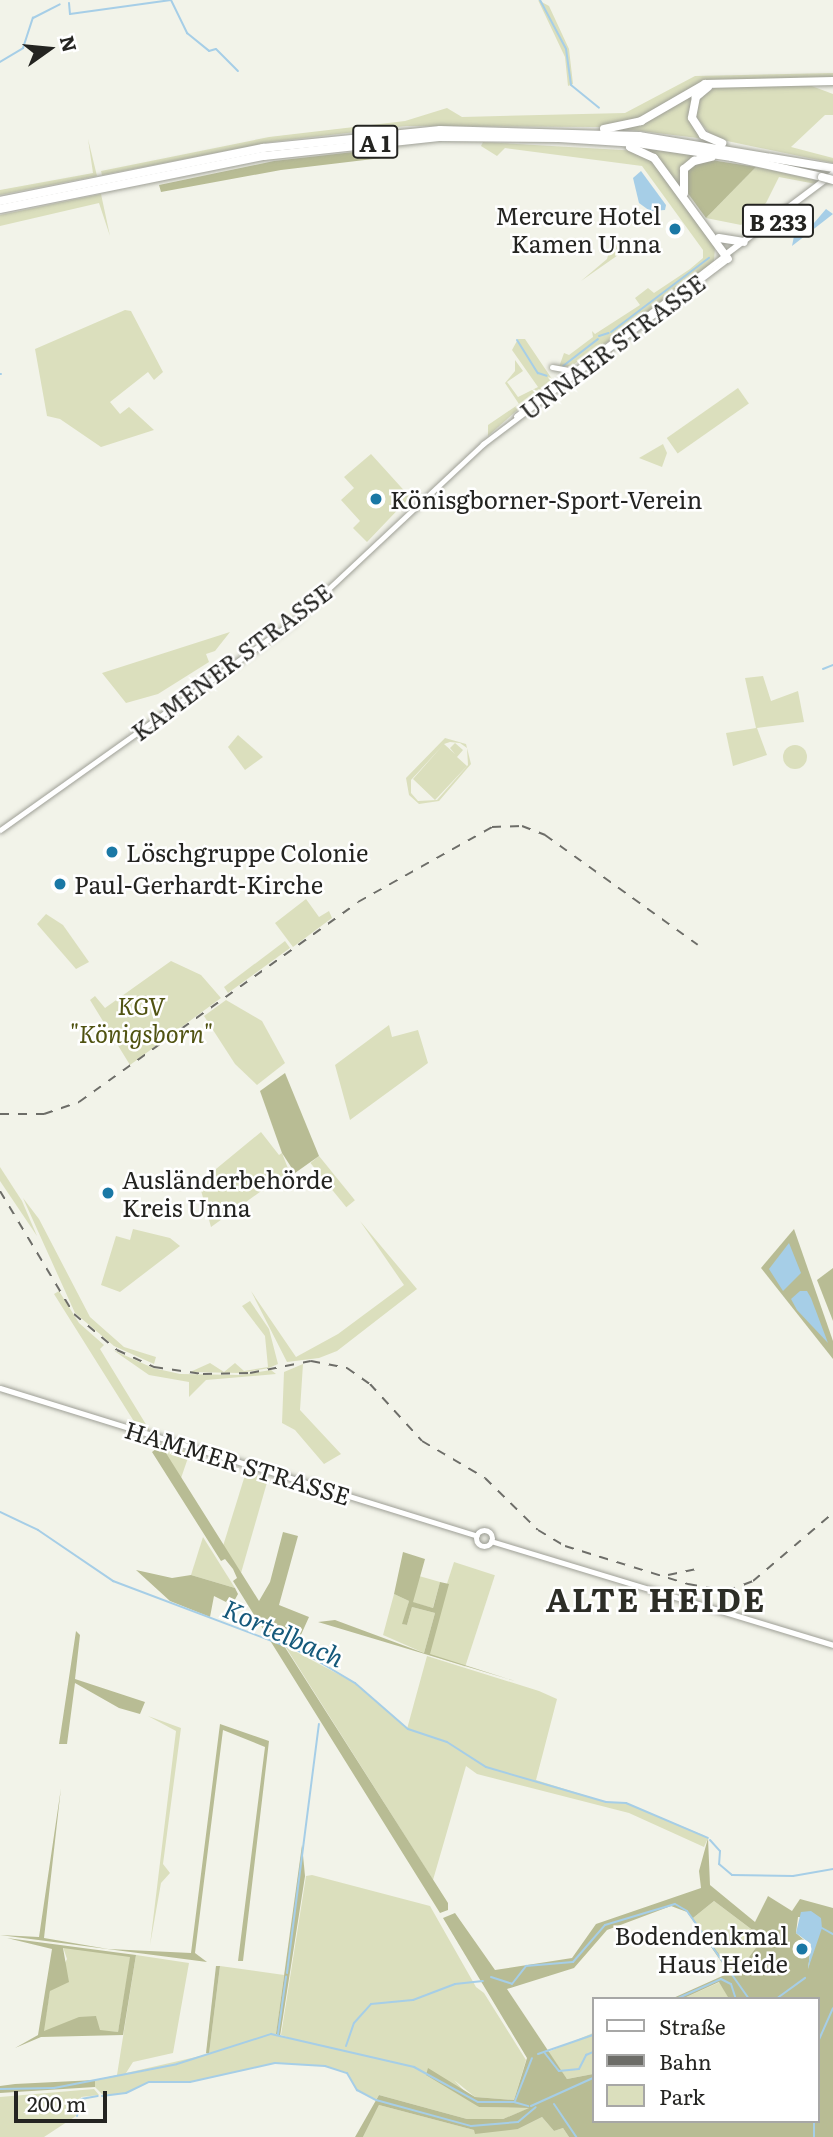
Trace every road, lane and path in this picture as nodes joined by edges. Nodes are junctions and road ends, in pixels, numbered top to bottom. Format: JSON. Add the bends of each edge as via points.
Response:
{"nodes":[{"id":1,"x":833,"y":83,"type":"edge"},
{"id":2,"x":584,"y":131,"type":"junction"},
{"id":3,"x":610,"y":141,"type":"junction"},
{"id":4,"x":733,"y":153,"type":"junction"},
{"id":5,"x":833,"y":168,"type":"edge"},
{"id":6,"x":833,"y":177,"type":"edge"},
{"id":7,"x":112,"y":182,"type":"junction"},
{"id":8,"x":94,"y":186,"type":"junction"},
{"id":9,"x":0,"y":201,"type":"edge"},
{"id":10,"x":0,"y":209,"type":"edge"},
{"id":11,"x":719,"y":238,"type":"junction"},
{"id":12,"x":744,"y":242,"type":"junction"},
{"id":13,"x":729,"y":255,"type":"junction"},
{"id":14,"x":552,"y":367,"type":"dead end"},
{"id":15,"x":572,"y":370,"type":"junction"},
{"id":16,"x":560,"y":382,"type":"junction"},
{"id":17,"x":512,"y":421,"type":"joint"},
{"id":18,"x":0,"y":830,"type":"edge"},
{"id":19,"x":0,"y":1388,"type":"edge"},
{"id":20,"x":477,"y":1536,"type":"junction"},
{"id":21,"x":491,"y":1541,"type":"junction"},
{"id":22,"x":833,"y":1645,"type":"edge"}],
"edges":[{"from":1,"to":2,"type":"highway","via":[[705,85],[640,121]]},
{"from":1,"to":4,"type":"highway","via":[[725,84],[705,89],[693,104],[695,124]]},
{"from":2,"to":4,"type":"highway","number":"A 1"},
{"from":2,"to":7,"type":"highway","number":"A 1","via":[[484,128],[358,135]]},
{"from":3,"to":4,"type":"highway","number":"A 1"},
{"from":3,"to":7,"type":"highway","number":"A 1","via":[[486,136],[369,142]]},
{"from":3,"to":13,"type":"highway","via":[[654,158]]},
{"from":4,"to":5,"type":"highway","number":"A 1"},
{"from":4,"to":6,"type":"highway","number":"A 1","bridge":true},
{"from":4,"to":11,"type":"highway","via":[[702,158],[682,174],[684,195]]},
{"from":6,"to":12,"type":"main road","name":"UNNAER STRASSE","number":"B 233"},
{"from":6,"to":13,"type":"main road","name":"UNNAER STRASSE","number":"B 233"},
{"from":7,"to":8,"type":"highway","number":"A 1"},
{"from":8,"to":9,"type":"highway","number":"A 1"},
{"from":8,"to":10,"type":"highway","number":"A 1"},
{"from":11,"to":12,"type":"highway"},
{"from":11,"to":13,"type":"highway"},
{"from":12,"to":13,"type":"main road","name":"UNNAER STRASSE","number":"B 233"},
{"from":13,"to":15,"type":"main road","name":"UNNAER STRASSE"},
{"from":13,"to":16,"type":"main road","name":"UNNAER STRASSE"},
{"from":14,"to":15,"type":"main road"},
{"from":15,"to":16,"type":"main road","name":"UNNAER STRASSE"},
{"from":16,"to":17,"type":"main road","name":"UNNAER STRASSE"},
{"from":17,"to":18,"type":"main road","name":"KAMENER STRASSE","via":[[295,620]]},
{"from":19,"to":20,"type":"main road","name":"HAMMER STRASSE"},
{"from":20,"to":21,"type":"main road","via":[[481,1545]]},
{"from":20,"to":21,"type":"main road","via":[[486,1531]]},
{"from":21,"to":22,"type":"main road"}]}
